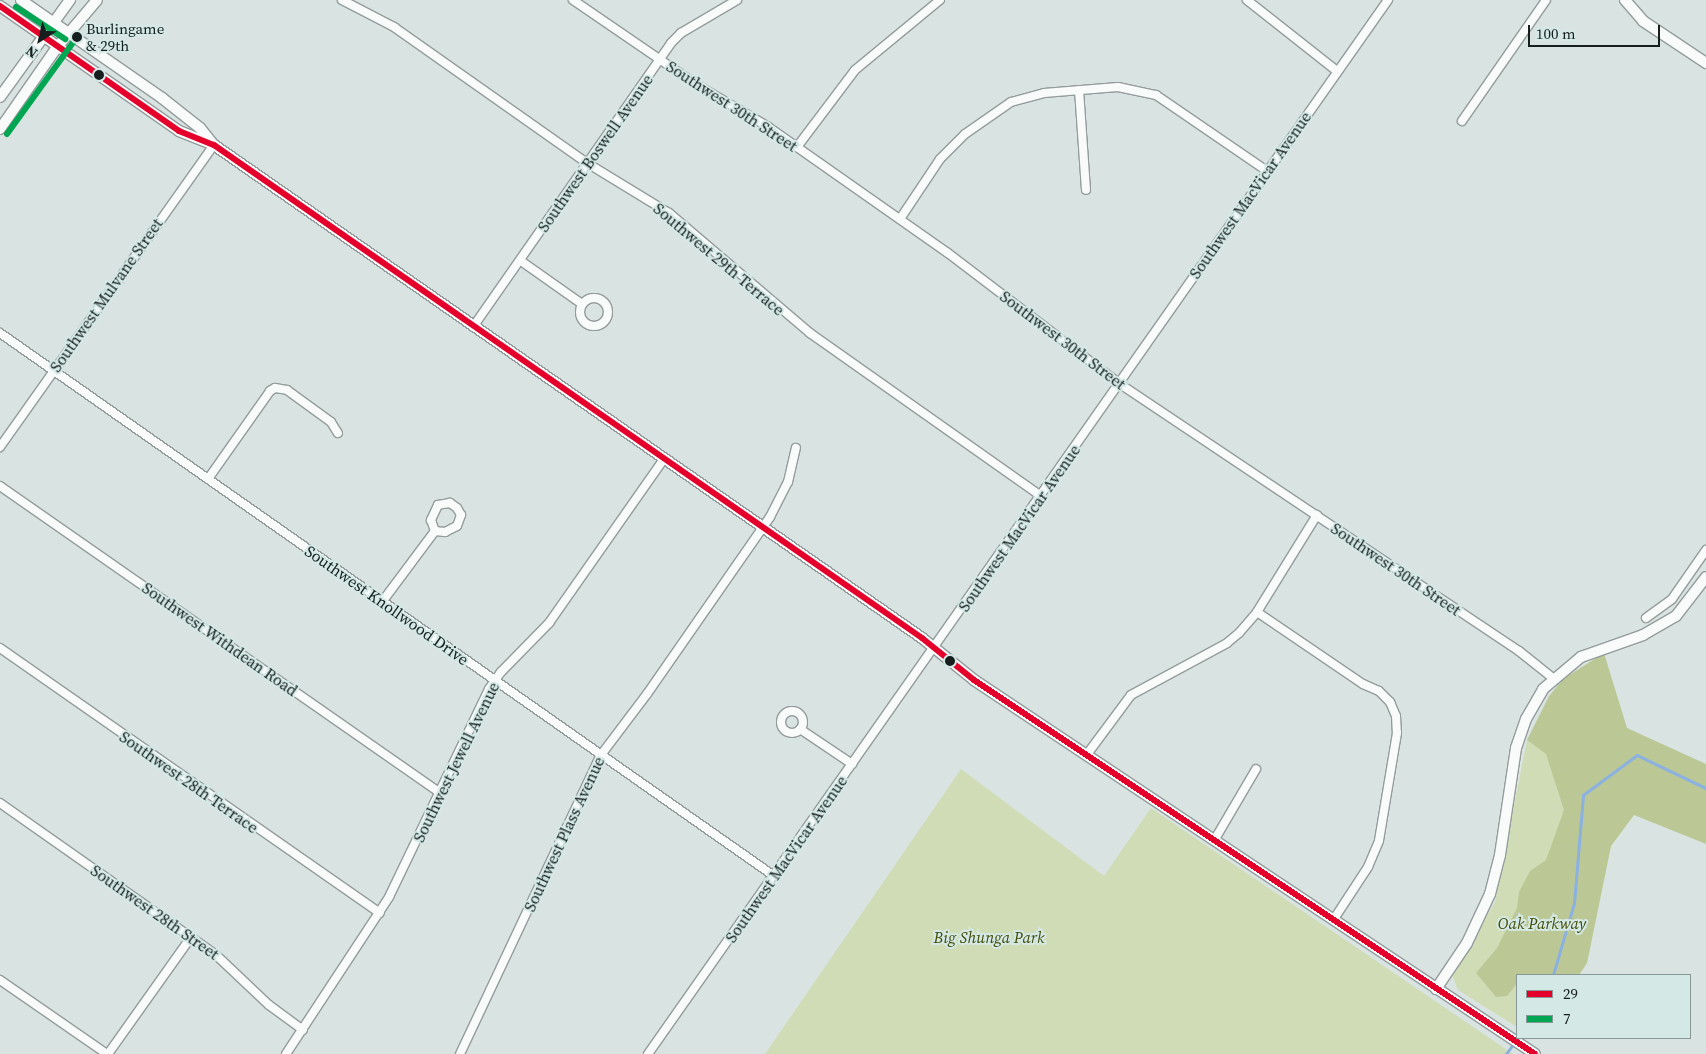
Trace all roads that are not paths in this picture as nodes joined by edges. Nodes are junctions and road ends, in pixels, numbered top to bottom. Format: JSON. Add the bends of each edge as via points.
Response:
{"nodes":[{"id":1,"x":21,"y":0,"type":"edge"},
{"id":2,"x":70,"y":0,"type":"edge"},
{"id":3,"x":96,"y":0,"type":"edge"},
{"id":4,"x":342,"y":0,"type":"edge"},
{"id":5,"x":573,"y":0,"type":"edge"},
{"id":6,"x":736,"y":0,"type":"edge"},
{"id":7,"x":940,"y":0,"type":"edge"},
{"id":8,"x":1247,"y":0,"type":"edge"},
{"id":9,"x":1388,"y":0,"type":"edge"},
{"id":10,"x":1546,"y":0,"type":"edge"},
{"id":11,"x":1626,"y":0,"type":"edge"},
{"id":12,"x":0,"y":6,"type":"edge"},
{"id":13,"x":53,"y":22,"type":"junction"},
{"id":14,"x":70,"y":32,"type":"junction"},
{"id":15,"x":44,"y":36,"type":"junction"},
{"id":16,"x":58,"y":46,"type":"junction"},
{"id":17,"x":659,"y":59,"type":"junction"},
{"id":18,"x":1706,"y":63,"type":"edge"},
{"id":19,"x":1337,"y":72,"type":"junction"},
{"id":20,"x":1079,"y":90,"type":"junction"},
{"id":21,"x":0,"y":97,"type":"edge"},
{"id":22,"x":1462,"y":121,"type":"dead end"},
{"id":23,"x":0,"y":129,"type":"edge"},
{"id":24,"x":214,"y":145,"type":"junction"},
{"id":25,"x":797,"y":147,"type":"junction"},
{"id":26,"x":587,"y":163,"type":"junction"},
{"id":27,"x":1267,"y":171,"type":"junction"},
{"id":28,"x":1086,"y":190,"type":"dead end"},
{"id":29,"x":900,"y":218,"type":"junction"},
{"id":30,"x":521,"y":261,"type":"junction"},
{"id":31,"x":582,"y":304,"type":"dead end"},
{"id":32,"x":474,"y":327,"type":"junction"},
{"id":33,"x":0,"y":333,"type":"edge"},
{"id":34,"x":53,"y":370,"type":"junction"},
{"id":35,"x":1120,"y":384,"type":"junction"},
{"id":36,"x":338,"y":432,"type":"dead end"},
{"id":37,"x":0,"y":447,"type":"edge"},
{"id":38,"x":796,"y":448,"type":"dead end"},
{"id":39,"x":663,"y":460,"type":"junction"},
{"id":40,"x":208,"y":479,"type":"junction"},
{"id":41,"x":0,"y":486,"type":"edge"},
{"id":42,"x":1041,"y":496,"type":"junction"},
{"id":43,"x":1317,"y":516,"type":"junction"},
{"id":44,"x":762,"y":529,"type":"junction"},
{"id":45,"x":435,"y":531,"type":"dead end"},
{"id":46,"x":1706,"y":550,"type":"edge"},
{"id":47,"x":1695,"y":567,"type":"junction"},
{"id":48,"x":1706,"y":576,"type":"edge"},
{"id":49,"x":382,"y":602,"type":"junction"},
{"id":50,"x":1257,"y":612,"type":"junction"},
{"id":51,"x":1646,"y":618,"type":"dead end"},
{"id":52,"x":0,"y":648,"type":"edge"},
{"id":53,"x":934,"y":649,"type":"junction"},
{"id":54,"x":1553,"y":678,"type":"junction"},
{"id":55,"x":494,"y":680,"type":"junction"},
{"id":56,"x":800,"y":729,"type":"dead end"},
{"id":57,"x":1088,"y":754,"type":"junction"},
{"id":58,"x":600,"y":755,"type":"junction"},
{"id":59,"x":852,"y":764,"type":"junction"},
{"id":60,"x":1256,"y":769,"type":"dead end"},
{"id":61,"x":440,"y":792,"type":"junction"},
{"id":62,"x":0,"y":803,"type":"edge"},
{"id":63,"x":1215,"y":838,"type":"junction"},
{"id":64,"x":774,"y":876,"type":"junction"},
{"id":65,"x":380,"y":913,"type":"junction"},
{"id":66,"x":1334,"y":918,"type":"junction"},
{"id":67,"x":191,"y":936,"type":"junction"},
{"id":68,"x":0,"y":980,"type":"edge"},
{"id":69,"x":1436,"y":989,"type":"junction"},
{"id":70,"x":303,"y":1030,"type":"junction"},
{"id":71,"x":1533,"y":1053,"type":"edge"},
{"id":72,"x":107,"y":1054,"type":"edge"},
{"id":73,"x":286,"y":1054,"type":"edge"},
{"id":74,"x":460,"y":1054,"type":"edge"},
{"id":75,"x":648,"y":1054,"type":"edge"}],
"edges":[{"from":1,"to":13,"type":"main road"},
{"from":2,"to":13,"type":"main road"},
{"from":3,"to":14,"type":"main road"},
{"from":4,"to":26,"type":"street","name":"Southwest 29th Terrace","via":[[394,27]]},
{"from":5,"to":17,"type":"street","name":"Southwest 30th Street"},
{"from":6,"to":17,"type":"street","name":"Southwest Boswell Avenue","via":[[681,33]]},
{"from":7,"to":25,"type":"street","via":[[855,70]]},
{"from":8,"to":19,"type":"street"},
{"from":9,"to":19,"type":"street","name":"Southwest MacVicar Avenue"},
{"from":10,"to":22,"type":"street"},
{"from":11,"to":18,"type":"main road","via":[[1643,21]]},
{"from":12,"to":15,"type":"main road"},
{"from":13,"to":14,"type":"main road"},
{"from":13,"to":15,"type":"main road"},
{"from":14,"to":16,"type":"main road"},
{"from":14,"to":24,"type":"main road","via":[[162,98],[200,128]]},
{"from":15,"to":16,"type":"main road"},
{"from":15,"to":21,"type":"main road"},
{"from":16,"to":23,"type":"main road"},
{"from":16,"to":24,"type":"main road","via":[[179,131]]},
{"from":17,"to":25,"type":"street","name":"Southwest 30th Street"},
{"from":17,"to":26,"type":"street","name":"Southwest Boswell Avenue"},
{"from":19,"to":27,"type":"street","name":"Southwest MacVicar Avenue"},
{"from":20,"to":27,"type":"street","via":[[1118,87],[1156,95]]},
{"from":20,"to":28,"type":"street"},
{"from":20,"to":29,"type":"street","via":[[1029,96],[994,112],[940,159]]},
{"from":24,"to":32,"type":"main road"},
{"from":24,"to":34,"type":"street","name":"Southwest Mulvane Street"},
{"from":25,"to":29,"type":"street","name":"Southwest 30th Street"},
{"from":26,"to":30,"type":"street","name":"Southwest Boswell Avenue"},
{"from":26,"to":42,"type":"street","name":"Southwest 29th Terrace","via":[[669,213],[810,333]]},
{"from":27,"to":35,"type":"street","name":"Southwest MacVicar Avenue"},
{"from":29,"to":35,"type":"street","name":"Southwest 30th Street"},
{"from":30,"to":31,"type":"street"},
{"from":30,"to":32,"type":"street","name":"Southwest Boswell Avenue"},
{"from":32,"to":39,"type":"main road"},
{"from":33,"to":34,"type":"street","name":"Southwest Knollwood Drive"},
{"from":34,"to":37,"type":"street","name":"Southwest Mulvane Street"},
{"from":34,"to":40,"type":"street","name":"Southwest Knollwood Drive"},
{"from":35,"to":42,"type":"street","name":"Southwest MacVicar Avenue"},
{"from":35,"to":43,"type":"street","name":"Southwest 30th Street"},
{"from":36,"to":40,"type":"street","via":[[331,422],[287,390],[275,388]]},
{"from":38,"to":44,"type":"street","name":"Southwest Plass Avenue","via":[[785,490]]},
{"from":39,"to":44,"type":"main road"},
{"from":39,"to":55,"type":"street","name":"Southwest Jewell Avenue","via":[[549,623]]},
{"from":40,"to":49,"type":"street","name":"Southwest Knollwood Drive"},
{"from":41,"to":61,"type":"street","name":"Southwest Withdean Road"},
{"from":42,"to":53,"type":"street","name":"Southwest MacVicar Avenue"},
{"from":43,"to":50,"type":"street"},
{"from":43,"to":54,"type":"street","name":"Southwest 30th Street"},
{"from":44,"to":53,"type":"main road"},
{"from":44,"to":58,"type":"street","name":"Southwest Plass Avenue"},
{"from":45,"to":49,"type":"street"},
{"from":46,"to":47,"type":"street"},
{"from":47,"to":48,"type":"street"},
{"from":47,"to":51,"type":"street","via":[[1672,599]]},
{"from":48,"to":54,"type":"main road","via":[[1676,616],[1644,635],[1581,657]]},
{"from":49,"to":55,"type":"street","name":"Southwest Knollwood Drive"},
{"from":50,"to":57,"type":"street","via":[[1227,643],[1131,694]]},
{"from":50,"to":66,"type":"street","via":[[1363,684],[1379,691],[1395,713],[1396,733],[1379,841],[1368,867]]},
{"from":52,"to":65,"type":"street","name":"Southwest 28th Terrace"},
{"from":53,"to":57,"type":"main road","via":[[974,680]]},
{"from":53,"to":59,"type":"street","name":"Southwest MacVicar Avenue"},
{"from":54,"to":69,"type":"main road","via":[[1534,704],[1520,735],[1500,855],[1490,894],[1467,943]]},
{"from":55,"to":58,"type":"street","name":"Southwest Knollwood Drive"},
{"from":55,"to":61,"type":"street","name":"Southwest Jewell Avenue"},
{"from":56,"to":59,"type":"street"},
{"from":57,"to":63,"type":"main road"},
{"from":58,"to":64,"type":"street","name":"Southwest Knollwood Drive"},
{"from":58,"to":74,"type":"street","name":"Southwest Plass Avenue"},
{"from":59,"to":64,"type":"street","name":"Southwest MacVicar Avenue"},
{"from":60,"to":63,"type":"street"},
{"from":61,"to":65,"type":"street","name":"Southwest Jewell Avenue"},
{"from":62,"to":67,"type":"street","name":"Southwest 28th Street"},
{"from":63,"to":66,"type":"main road"},
{"from":64,"to":75,"type":"street","name":"Southwest MacVicar Avenue"},
{"from":65,"to":70,"type":"street","name":"Southwest Jewell Avenue"},
{"from":66,"to":69,"type":"main road"},
{"from":67,"to":70,"type":"street","name":"Southwest 28th Street"},
{"from":67,"to":72,"type":"street"},
{"from":68,"to":72,"type":"street"},
{"from":69,"to":71,"type":"main road"},
{"from":70,"to":73,"type":"street","name":"Southwest Jewell Avenue"}]}
